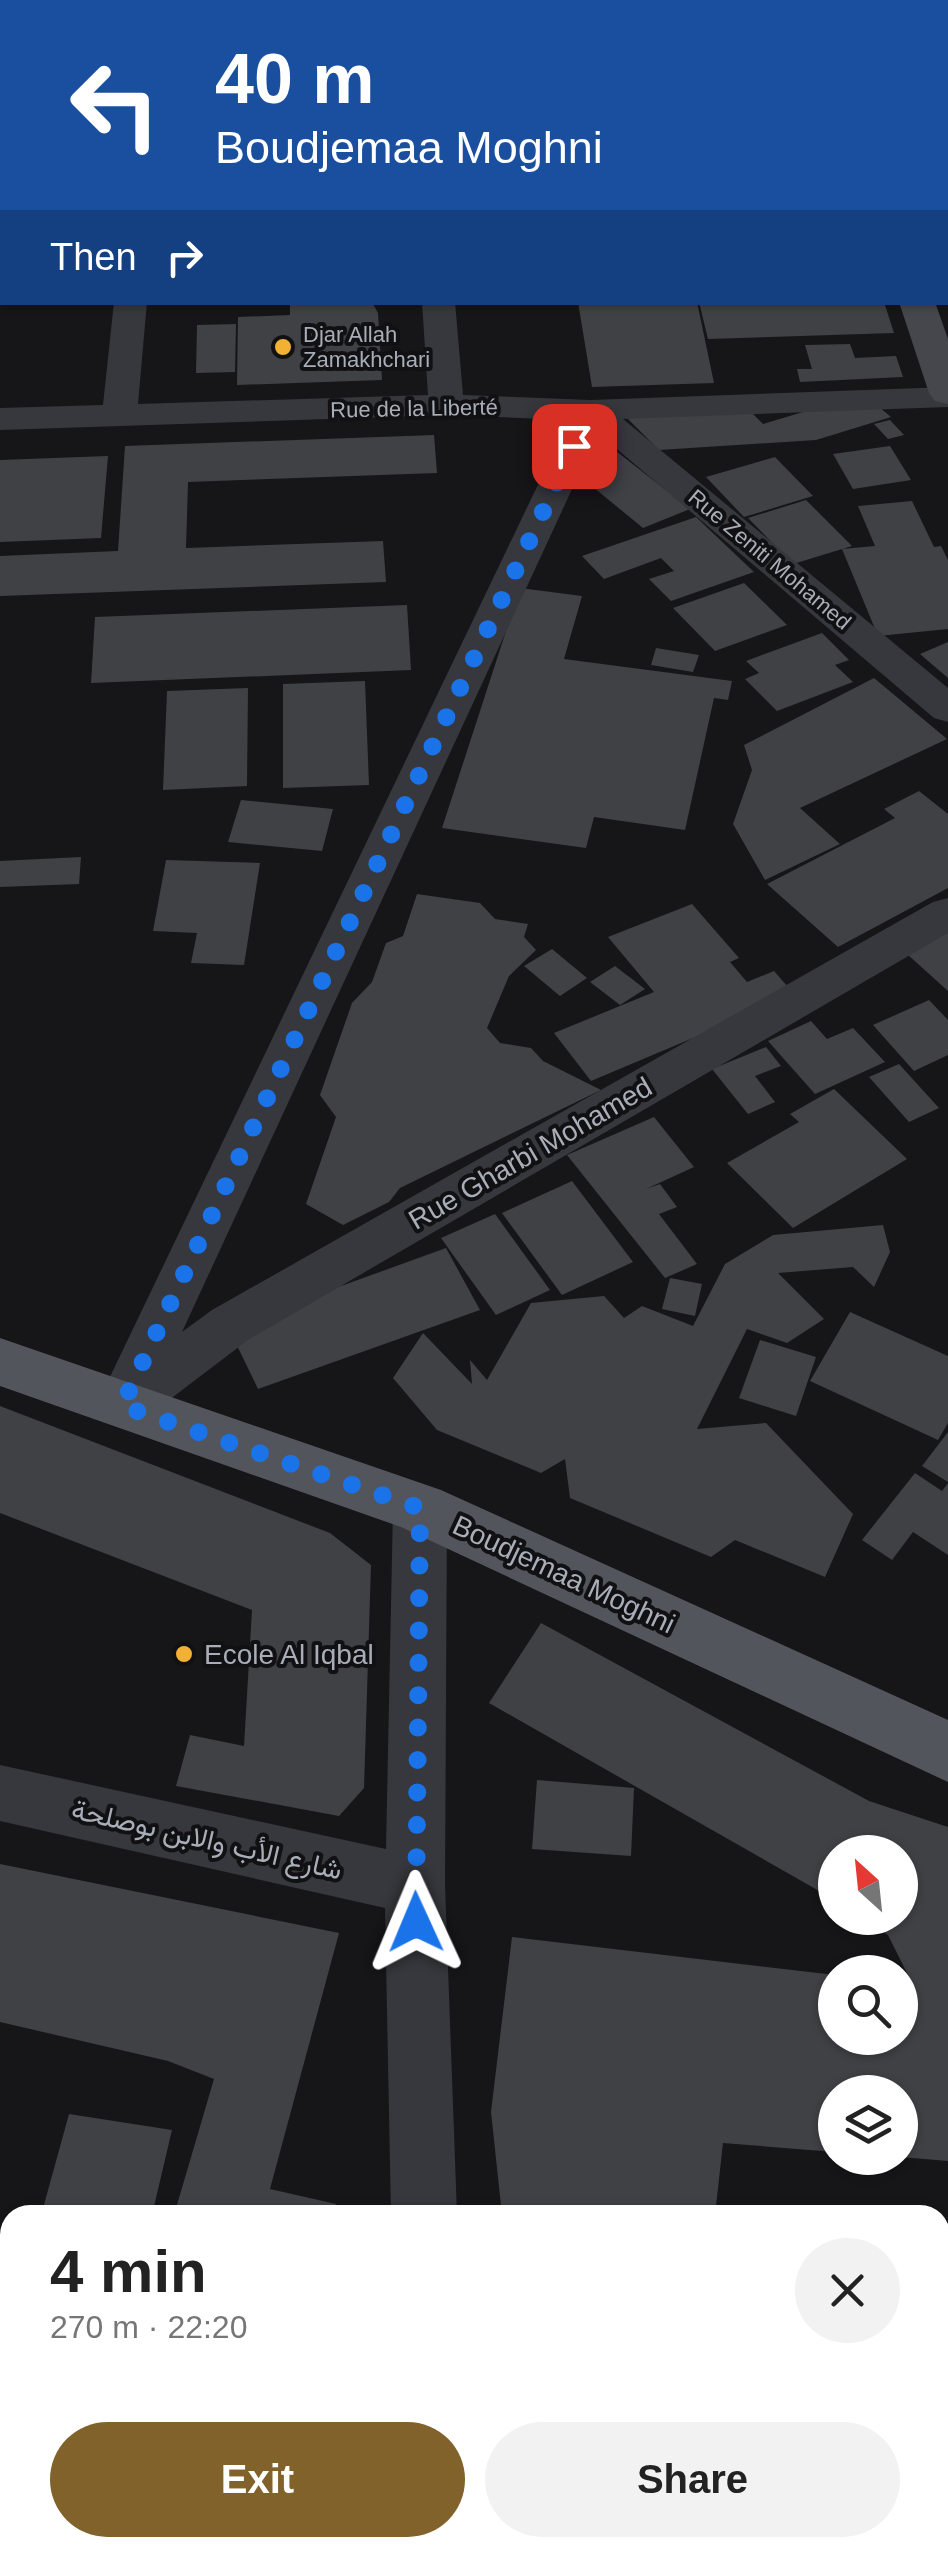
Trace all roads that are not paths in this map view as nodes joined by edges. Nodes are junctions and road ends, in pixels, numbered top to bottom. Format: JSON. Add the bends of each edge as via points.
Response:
{"nodes":[{"id":1,"x":131,"y":305,"type":"edge"},
{"id":2,"x":438,"y":305,"type":"edge"},
{"id":3,"x":918,"y":305,"type":"edge"},
{"id":4,"x":948,"y":395,"type":"edge"},
{"id":5,"x":446,"y":405,"type":"junction"},
{"id":6,"x":591,"y":410,"type":"junction"},
{"id":7,"x":120,"y":416,"type":"junction"},
{"id":8,"x":0,"y":419,"type":"edge"},
{"id":9,"x":948,"y":709,"type":"edge"},
{"id":10,"x":948,"y":913,"type":"edge"},
{"id":11,"x":0,"y":1362,"type":"edge"},
{"id":12,"x":122,"y":1406,"type":"junction"},
{"id":13,"x":420,"y":1508,"type":"junction"},
{"id":14,"x":948,"y":1752,"type":"edge"},
{"id":15,"x":0,"y":1793,"type":"edge"},
{"id":16,"x":415,"y":1885,"type":"junction"},
{"id":17,"x":424,"y":2205,"type":"edge"}],
"edges":[{"from":1,"to":7,"type":"street"},
{"from":2,"to":5,"type":"street"},
{"from":3,"to":4,"type":"street"},
{"from":4,"to":6,"type":"street","name":"Rue de la Liberté"},
{"from":5,"to":6,"type":"street","name":"Rue de la Liberté"},
{"from":5,"to":7,"type":"street","name":"Rue de la Liberté"},
{"from":6,"to":9,"type":"street","name":"Rue Zeniti Mohamed"},
{"from":6,"to":12,"type":"street"},
{"from":7,"to":8,"type":"street","name":"Rue de la Liberté"},
{"from":10,"to":12,"type":"street","name":"Rue Gharbi Mohamed","via":[[230,1325]]},
{"from":11,"to":12,"type":"main road","name":"Boudjemaa Moghni"},
{"from":12,"to":13,"type":"main road","name":"Boudjemaa Moghni"},
{"from":13,"to":14,"type":"main road","name":"Boudjemaa Moghni"},
{"from":13,"to":16,"type":"street"},
{"from":15,"to":16,"type":"street","name":"شارع الأب والابن بوصلحة"},
{"from":16,"to":17,"type":"street"}]}
